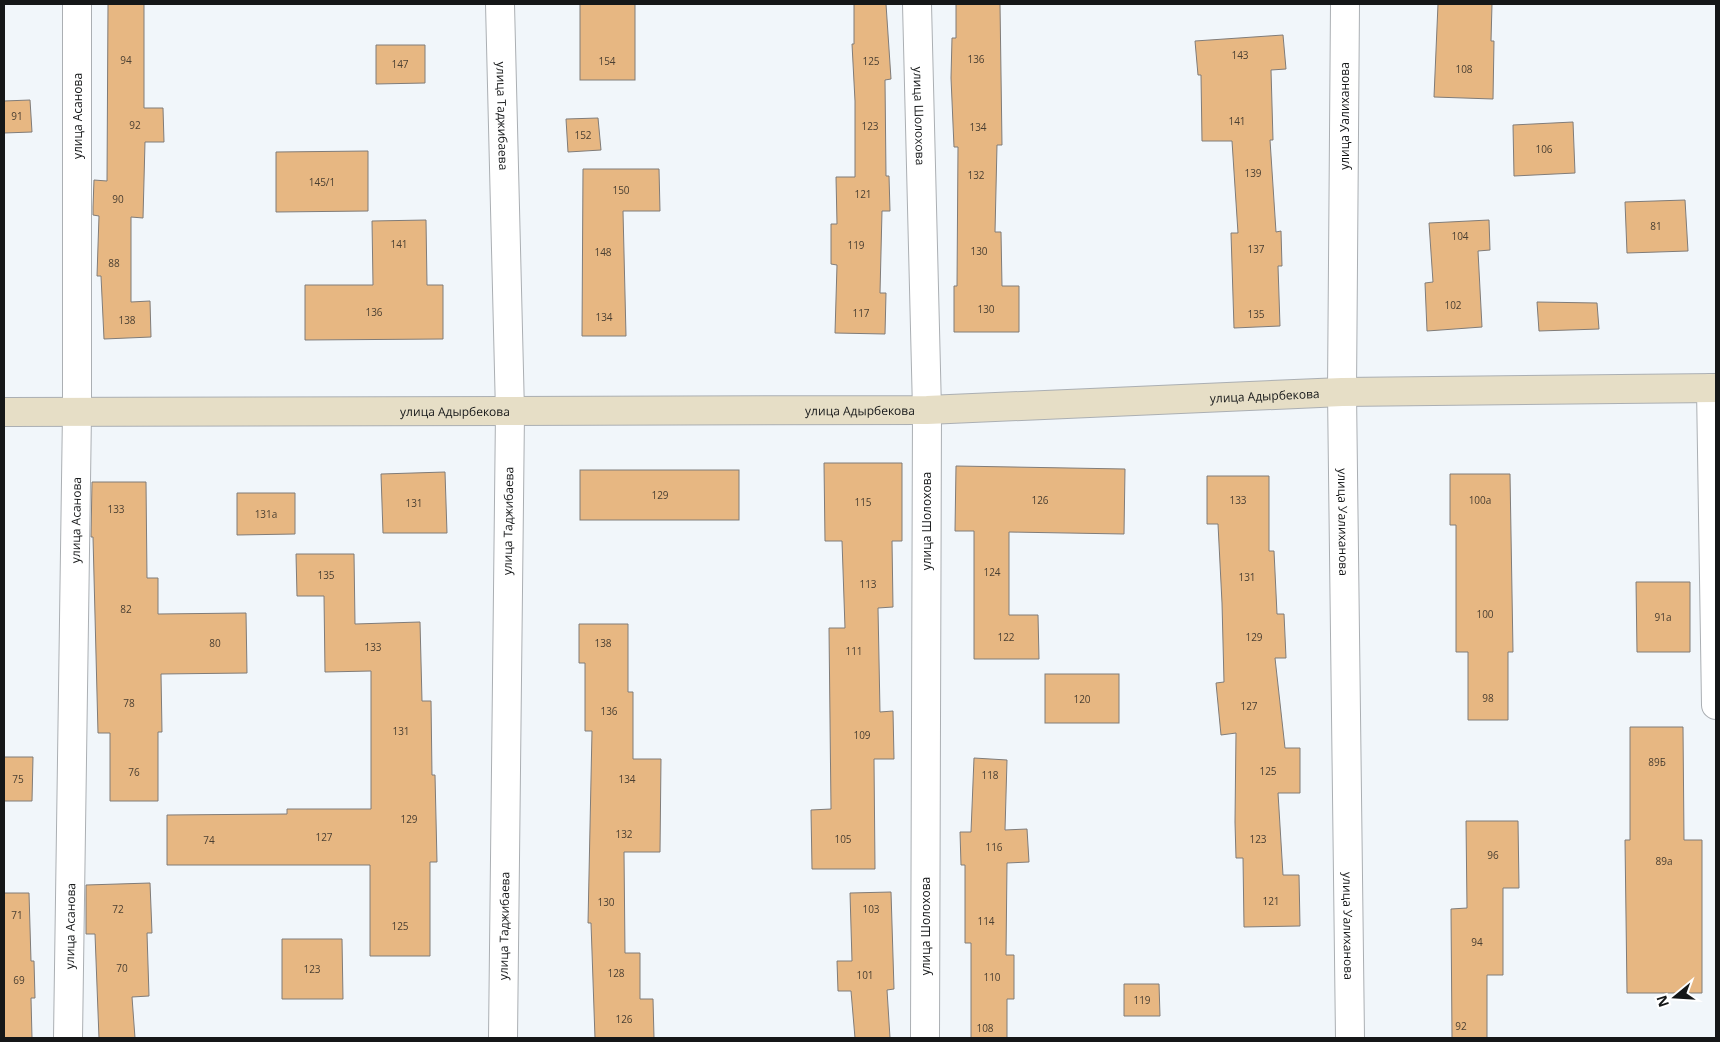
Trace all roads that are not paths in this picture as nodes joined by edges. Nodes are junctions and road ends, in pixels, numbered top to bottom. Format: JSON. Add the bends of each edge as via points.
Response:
{"nodes":[{"id":1,"x":77,"y":4,"type":"edge"},
{"id":2,"x":500,"y":4,"type":"edge"},
{"id":3,"x":917,"y":4,"type":"edge"},
{"id":4,"x":1345,"y":4,"type":"edge"},
{"id":5,"x":1714,"y":388,"type":"edge"},
{"id":6,"x":1342,"y":392,"type":"junction"},
{"id":7,"x":927,"y":410,"type":"junction"},
{"id":8,"x":4,"y":412,"type":"edge"},
{"id":9,"x":77,"y":412,"type":"junction"},
{"id":10,"x":510,"y":412,"type":"junction"},
{"id":11,"x":1716,"y":705,"type":"edge"},
{"id":12,"x":68,"y":1038,"type":"edge"},
{"id":13,"x":502,"y":1038,"type":"edge"},
{"id":14,"x":925,"y":1038,"type":"edge"},
{"id":15,"x":1350,"y":1038,"type":"edge"}],
"edges":[{"from":1,"to":9,"type":"street","name":"улица Асанова"},
{"from":2,"to":10,"type":"street","name":"улица Таджибаева"},
{"from":3,"to":7,"type":"street","name":"улица Шолохова"},
{"from":4,"to":6,"type":"street","name":"улица Уалиханова"},
{"from":5,"to":6,"type":"main road","name":"улица Адырбекова"},
{"from":5,"to":11,"type":"street"},
{"from":6,"to":7,"type":"main road","name":"улица Адырбекова"},
{"from":6,"to":15,"type":"street","name":"улица Уалиханова"},
{"from":7,"to":10,"type":"main road","name":"улица Адырбекова"},
{"from":7,"to":14,"type":"street","name":"улица Шолохова"},
{"from":8,"to":9,"type":"main road","name":"улица Адырбекова"},
{"from":9,"to":10,"type":"main road","name":"улица Адырбекова"},
{"from":9,"to":12,"type":"street","name":"улица Асанова"},
{"from":10,"to":13,"type":"street","name":"улица Таджибаева"}]}
